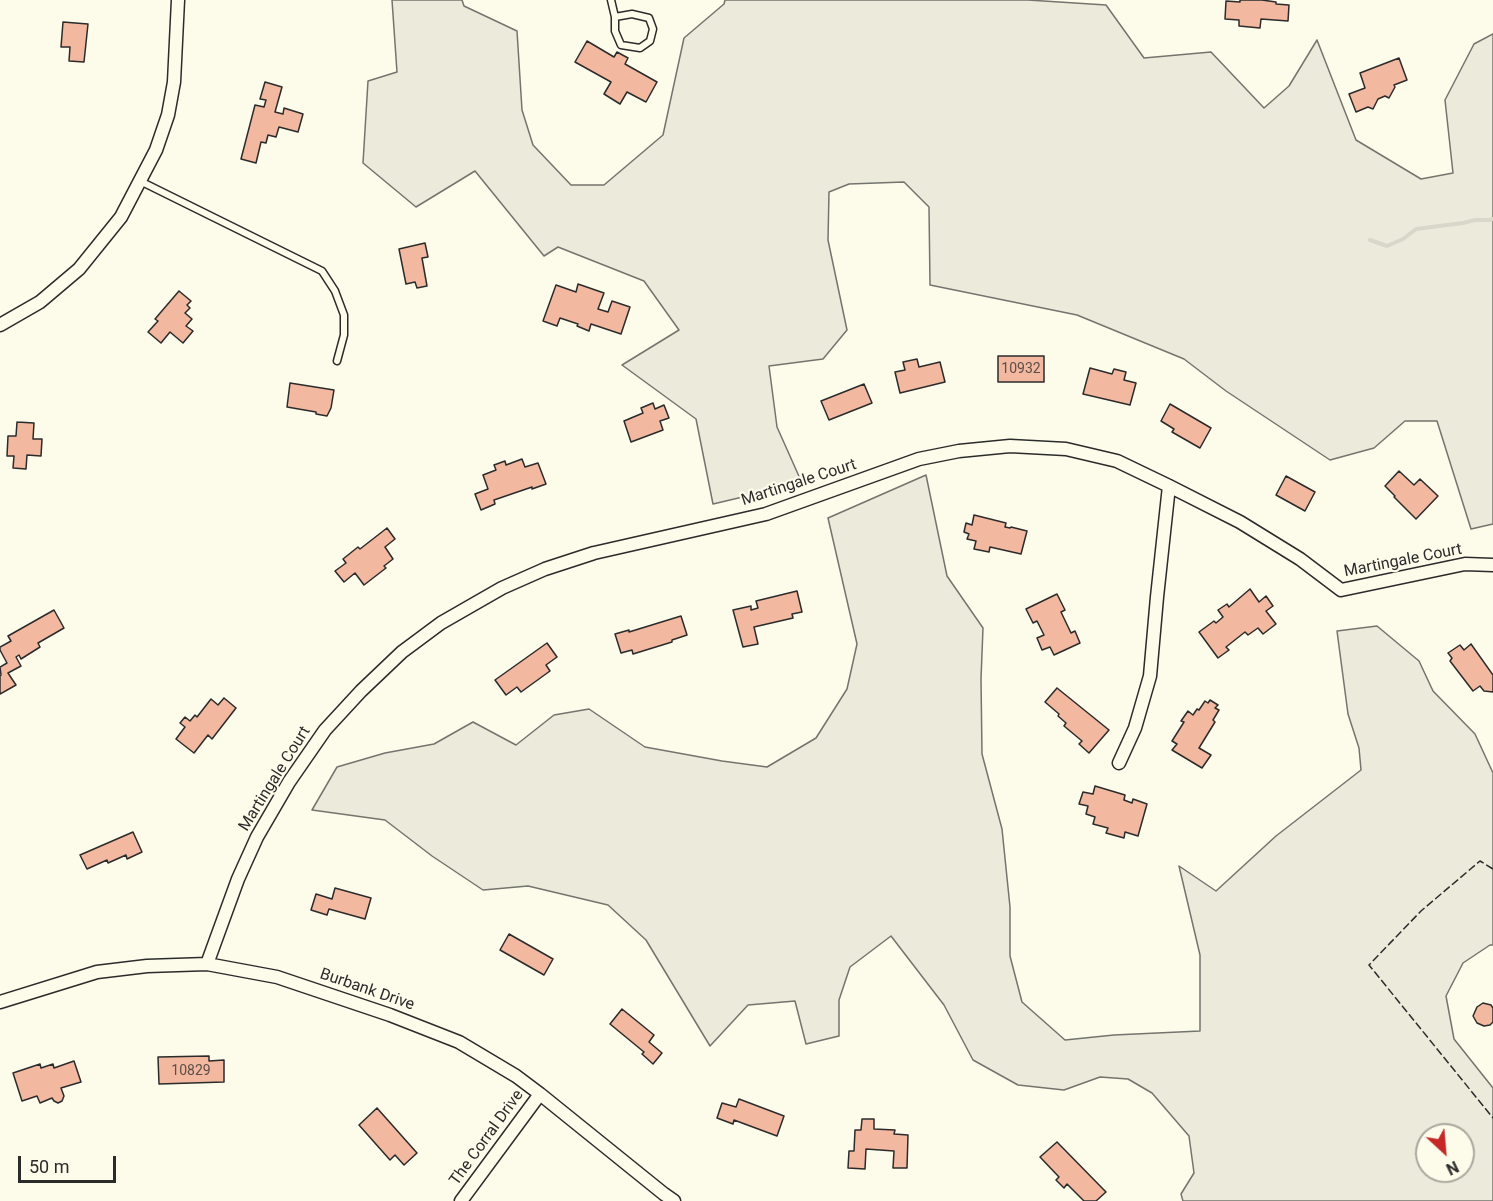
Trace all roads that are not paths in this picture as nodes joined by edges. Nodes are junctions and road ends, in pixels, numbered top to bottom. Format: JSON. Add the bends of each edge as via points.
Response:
{"nodes":[{"id":1,"x":178,"y":0,"type":"edge"},
{"id":2,"x":611,"y":0,"type":"edge"},
{"id":3,"x":615,"y":17,"type":"junction"},
{"id":4,"x":140,"y":181,"type":"junction"},
{"id":5,"x":0,"y":326,"type":"edge"},
{"id":6,"x":337,"y":361,"type":"dead end"},
{"id":7,"x":1169,"y":486,"type":"junction"},
{"id":8,"x":1493,"y":565,"type":"edge"},
{"id":9,"x":1119,"y":763,"type":"dead end"},
{"id":10,"x":207,"y":964,"type":"junction"},
{"id":11,"x":0,"y":1002,"type":"edge"},
{"id":12,"x":540,"y":1094,"type":"junction"},
{"id":13,"x":461,"y":1201,"type":"edge"},
{"id":14,"x":674,"y":1201,"type":"edge"}],
"edges":[{"from":1,"to":4,"type":"street","via":[[174,82],[168,115]]},
{"from":2,"to":3,"type":"lane"},
{"from":3,"to":3,"type":"lane","via":[[621,45],[640,48],[650,41],[653,29],[649,18],[632,14]]},
{"from":4,"to":5,"type":"street","via":[[121,217],[79,269],[40,302]]},
{"from":4,"to":6,"type":"lane","via":[[322,271],[344,315],[344,335]]},
{"from":7,"to":8,"type":"street","name":"Martingale Court","via":[[1240,522],[1341,590],[1465,564]]},
{"from":7,"to":9,"type":"street","via":[[1150,676],[1135,728]]},
{"from":7,"to":10,"type":"street","name":"Martingale Court","via":[[1117,461],[1066,449],[1010,446],[959,451],[919,459],[766,514],[594,553],[502,588],[441,623],[402,652],[325,730],[257,837]]},
{"from":10,"to":11,"type":"street","name":"Burbank Drive","via":[[97,972]]},
{"from":10,"to":12,"type":"street","name":"Burbank Drive","via":[[278,977],[416,1025],[459,1042]]},
{"from":12,"to":13,"type":"street","name":"The Corral Drive"},
{"from":12,"to":14,"type":"street","name":"Burbank Drive"}]}
